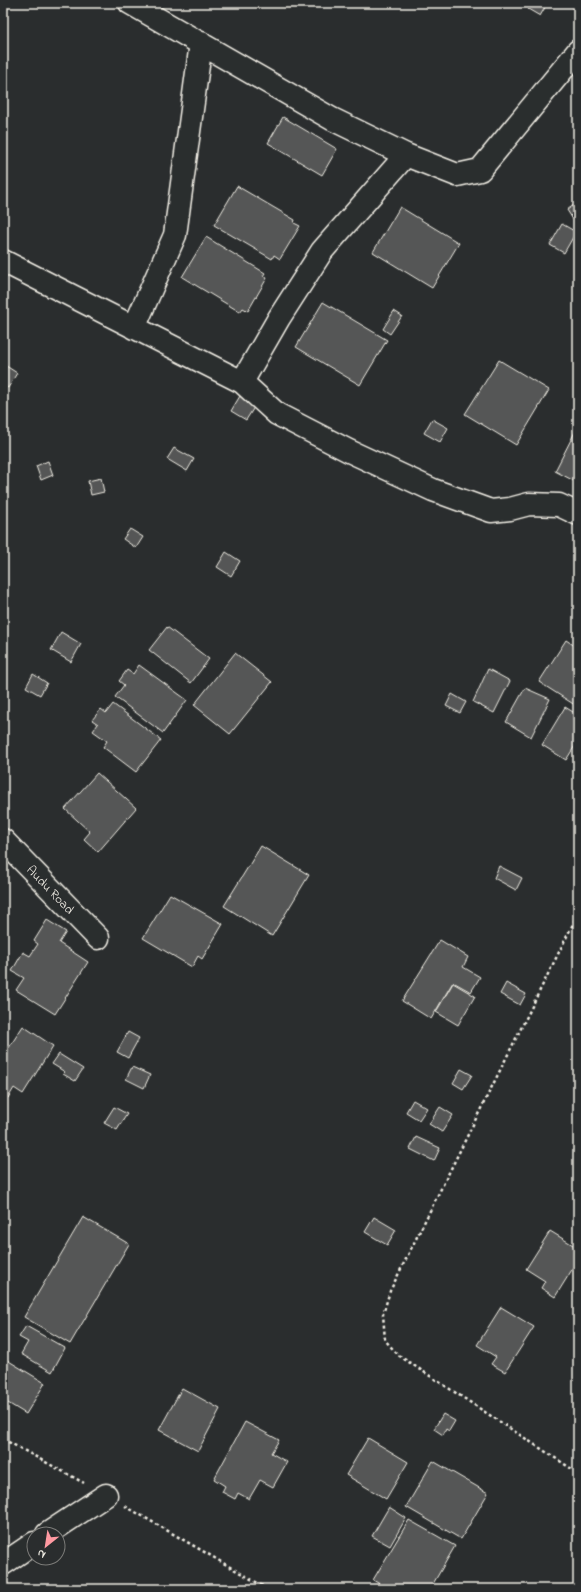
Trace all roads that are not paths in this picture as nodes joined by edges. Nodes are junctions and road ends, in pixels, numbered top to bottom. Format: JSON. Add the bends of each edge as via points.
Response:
{"nodes":[{"id":1,"x":130,"y":3,"type":"edge"},
{"id":2,"x":201,"y":43,"type":"junction"},
{"id":3,"x":578,"y":51,"type":"edge"},
{"id":4,"x":406,"y":155,"type":"junction"},
{"id":5,"x":3,"y":261,"type":"edge"},
{"id":6,"x":134,"y":328,"type":"junction"},
{"id":7,"x":242,"y":382,"type":"junction"},
{"id":8,"x":578,"y":514,"type":"edge"},
{"id":9,"x":3,"y":840,"type":"edge"},
{"id":10,"x":98,"y":938,"type":"dead end"},
{"id":11,"x":106,"y":1494,"type":"road end"},
{"id":12,"x":59,"y":1526,"type":"edge"},
{"id":13,"x":26,"y":1548,"type":"edge"},
{"id":14,"x":3,"y":1564,"type":"edge"}],
"edges":[{"from":1,"to":2,"type":"street"},
{"from":2,"to":4,"type":"street","via":[[332,118]]},
{"from":2,"to":6,"type":"street","via":[[175,235]]},
{"from":3,"to":4,"type":"street","via":[[480,170],[457,175]]},
{"from":4,"to":7,"type":"street","via":[[322,251]]},
{"from":5,"to":6,"type":"street"},
{"from":6,"to":7,"type":"street"},
{"from":7,"to":8,"type":"street","via":[[277,414],[433,490],[491,511],[529,504],[559,505]]},
{"from":9,"to":10,"type":"street","name":"Audu Road"},
{"from":11,"to":12,"type":"street"},
{"from":13,"to":14,"type":"street"}]}
